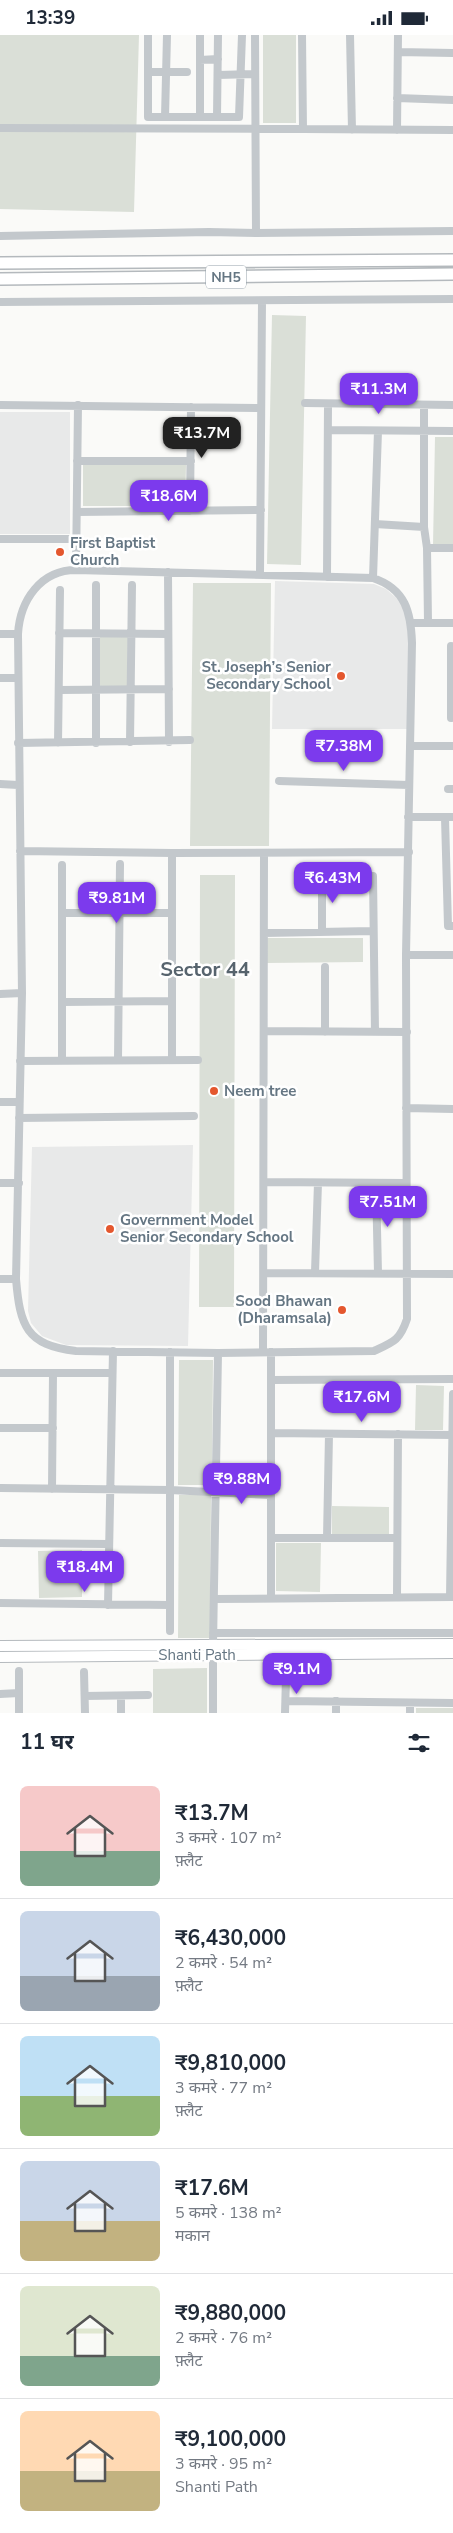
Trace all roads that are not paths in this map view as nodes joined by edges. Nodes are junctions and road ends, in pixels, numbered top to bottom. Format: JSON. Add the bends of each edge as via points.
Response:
{"nodes":[{"id":1,"x":148,"y":35,"type":"edge"},
{"id":2,"x":167,"y":35,"type":"edge"},
{"id":3,"x":200,"y":35,"type":"edge"},
{"id":4,"x":218,"y":35,"type":"edge"},
{"id":5,"x":242,"y":35,"type":"edge"},
{"id":6,"x":254,"y":35,"type":"edge"},
{"id":7,"x":302,"y":35,"type":"edge"},
{"id":8,"x":350,"y":35,"type":"edge"},
{"id":9,"x":398,"y":35,"type":"edge"},
{"id":10,"x":398,"y":52,"type":"junction"},
{"id":11,"x":453,"y":53,"type":"edge"},
{"id":12,"x":218,"y":59,"type":"junction"},
{"id":13,"x":200,"y":60,"type":"junction"},
{"id":14,"x":148,"y":72,"type":"junction"},
{"id":15,"x":165,"y":72,"type":"junction"},
{"id":16,"x":186,"y":72,"type":"dead end"},
{"id":17,"x":254,"y":73,"type":"junction"},
{"id":18,"x":240,"y":74,"type":"junction"},
{"id":19,"x":218,"y":75,"type":"junction"},
{"id":20,"x":397,"y":98,"type":"junction"},
{"id":21,"x":453,"y":100,"type":"edge"},
{"id":22,"x":165,"y":117,"type":"junction"},
{"id":23,"x":200,"y":117,"type":"junction"},
{"id":24,"x":217,"y":117,"type":"junction"},
{"id":25,"x":0,"y":128,"type":"edge"},
{"id":26,"x":303,"y":129,"type":"junction"},
{"id":27,"x":397,"y":129,"type":"junction"},
{"id":28,"x":254,"y":130,"type":"junction"},
{"id":29,"x":352,"y":130,"type":"junction"},
{"id":30,"x":453,"y":130,"type":"edge"},
{"id":31,"x":453,"y":231,"type":"edge"},
{"id":32,"x":256,"y":233,"type":"junction"},
{"id":33,"x":0,"y":236,"type":"edge"},
{"id":34,"x":453,"y":260,"type":"edge"},
{"id":35,"x":0,"y":263,"type":"edge"},
{"id":36,"x":453,"y":274,"type":"edge"},
{"id":37,"x":0,"y":279,"type":"edge"},
{"id":38,"x":453,"y":299,"type":"edge"},
{"id":39,"x":262,"y":301,"type":"junction"},
{"id":40,"x":0,"y":302,"type":"edge"},
{"id":41,"x":304,"y":403,"type":"dead end"},
{"id":42,"x":328,"y":404,"type":"junction"},
{"id":43,"x":0,"y":405,"type":"edge"},
{"id":44,"x":78,"y":405,"type":"junction"},
{"id":45,"x":424,"y":405,"type":"junction"},
{"id":46,"x":453,"y":405,"type":"edge"},
{"id":47,"x":191,"y":407,"type":"junction"},
{"id":48,"x":261,"y":408,"type":"junction"},
{"id":49,"x":328,"y":430,"type":"junction"},
{"id":50,"x":378,"y":431,"type":"junction"},
{"id":51,"x":424,"y":431,"type":"junction"},
{"id":52,"x":453,"y":431,"type":"edge"},
{"id":53,"x":77,"y":461,"type":"junction"},
{"id":54,"x":191,"y":461,"type":"junction"},
{"id":55,"x":261,"y":510,"type":"junction"},
{"id":56,"x":190,"y":511,"type":"junction"},
{"id":57,"x":77,"y":513,"type":"junction"},
{"id":58,"x":375,"y":524,"type":"junction"},
{"id":59,"x":424,"y":527,"type":"junction"},
{"id":60,"x":0,"y":539,"type":"edge"},
{"id":61,"x":76,"y":539,"type":"junction"},
{"id":62,"x":453,"y":548,"type":"edge"},
{"id":63,"x":427,"y":549,"type":"junction"},
{"id":64,"x":76,"y":570,"type":"junction"},
{"id":65,"x":168,"y":572,"type":"junction"},
{"id":66,"x":260,"y":574,"type":"junction"},
{"id":67,"x":327,"y":577,"type":"junction"},
{"id":68,"x":373,"y":578,"type":"junction"},
{"id":69,"x":96,"y":585,"type":"dead end"},
{"id":70,"x":132,"y":585,"type":"dead end"},
{"id":71,"x":60,"y":590,"type":"dead end"},
{"id":72,"x":411,"y":623,"type":"junction"},
{"id":73,"x":428,"y":623,"type":"junction"},
{"id":74,"x":453,"y":623,"type":"edge"},
{"id":75,"x":18,"y":633,"type":"junction"},
{"id":76,"x":59,"y":633,"type":"junction"},
{"id":77,"x":0,"y":634,"type":"edge"},
{"id":78,"x":96,"y":634,"type":"junction"},
{"id":79,"x":132,"y":634,"type":"junction"},
{"id":80,"x":168,"y":635,"type":"junction"},
{"id":81,"x":452,"y":646,"type":"dead end"},
{"id":82,"x":0,"y":678,"type":"edge"},
{"id":83,"x":18,"y":678,"type":"junction"},
{"id":84,"x":169,"y":689,"type":"junction"},
{"id":85,"x":59,"y":690,"type":"junction"},
{"id":86,"x":96,"y":690,"type":"junction"},
{"id":87,"x":131,"y":690,"type":"junction"},
{"id":88,"x":452,"y":691,"type":"edge"},
{"id":89,"x":451,"y":718,"type":"dead end"},
{"id":90,"x":190,"y":740,"type":"dead end"},
{"id":91,"x":169,"y":741,"type":"junction"},
{"id":92,"x":130,"y":742,"type":"junction"},
{"id":93,"x":18,"y":743,"type":"junction"},
{"id":94,"x":58,"y":743,"type":"junction"},
{"id":95,"x":96,"y":743,"type":"junction"},
{"id":96,"x":453,"y":746,"type":"edge"},
{"id":97,"x":410,"y":747,"type":"junction"},
{"id":98,"x":279,"y":781,"type":"dead end"},
{"id":99,"x":0,"y":784,"type":"edge"},
{"id":100,"x":18,"y":785,"type":"junction"},
{"id":101,"x":409,"y":785,"type":"junction"},
{"id":102,"x":408,"y":817,"type":"junction"},
{"id":103,"x":449,"y":817,"type":"edge"},
{"id":104,"x":20,"y":851,"type":"junction"},
{"id":105,"x":409,"y":852,"type":"junction"},
{"id":106,"x":172,"y":853,"type":"junction"},
{"id":107,"x":264,"y":853,"type":"junction"},
{"id":108,"x":120,"y":863,"type":"dead end"},
{"id":109,"x":62,"y":865,"type":"dead end"},
{"id":110,"x":322,"y":876,"type":"dead end"},
{"id":111,"x":373,"y":876,"type":"dead end"},
{"id":112,"x":62,"y":913,"type":"junction"},
{"id":113,"x":119,"y":913,"type":"junction"},
{"id":114,"x":172,"y":913,"type":"junction"},
{"id":115,"x":453,"y":926,"type":"edge"},
{"id":116,"x":373,"y":931,"type":"junction"},
{"id":117,"x":322,"y":932,"type":"junction"},
{"id":118,"x":264,"y":933,"type":"junction"},
{"id":119,"x":406,"y":955,"type":"junction"},
{"id":120,"x":453,"y":955,"type":"edge"},
{"id":121,"x":324,"y":967,"type":"dead end"},
{"id":122,"x":22,"y":993,"type":"junction"},
{"id":123,"x":0,"y":994,"type":"edge"},
{"id":124,"x":118,"y":1001,"type":"junction"},
{"id":125,"x":172,"y":1001,"type":"junction"},
{"id":126,"x":62,"y":1002,"type":"junction"},
{"id":127,"x":264,"y":1031,"type":"junction"},
{"id":128,"x":325,"y":1032,"type":"junction"},
{"id":129,"x":374,"y":1032,"type":"junction"},
{"id":130,"x":407,"y":1032,"type":"junction"},
{"id":131,"x":172,"y":1060,"type":"junction"},
{"id":132,"x":198,"y":1060,"type":"dead end"},
{"id":133,"x":20,"y":1061,"type":"junction"},
{"id":134,"x":62,"y":1061,"type":"junction"},
{"id":135,"x":118,"y":1061,"type":"junction"},
{"id":136,"x":0,"y":1102,"type":"edge"},
{"id":137,"x":18,"y":1102,"type":"junction"},
{"id":138,"x":406,"y":1108,"type":"junction"},
{"id":139,"x":453,"y":1109,"type":"edge"},
{"id":140,"x":194,"y":1116,"type":"dead end"},
{"id":141,"x":19,"y":1119,"type":"junction"},
{"id":142,"x":264,"y":1182,"type":"junction"},
{"id":143,"x":0,"y":1183,"type":"edge"},
{"id":144,"x":19,"y":1183,"type":"junction"},
{"id":145,"x":318,"y":1183,"type":"junction"},
{"id":146,"x":376,"y":1183,"type":"junction"},
{"id":147,"x":405,"y":1183,"type":"junction"},
{"id":148,"x":315,"y":1272,"type":"junction"},
{"id":149,"x":264,"y":1273,"type":"junction"},
{"id":150,"x":378,"y":1273,"type":"junction"},
{"id":151,"x":406,"y":1273,"type":"junction"},
{"id":152,"x":453,"y":1274,"type":"edge"},
{"id":153,"x":0,"y":1279,"type":"edge"},
{"id":154,"x":16,"y":1279,"type":"junction"},
{"id":155,"x":113,"y":1351,"type":"junction"},
{"id":156,"x":170,"y":1352,"type":"junction"},
{"id":157,"x":267,"y":1352,"type":"junction"},
{"id":158,"x":218,"y":1353,"type":"junction"},
{"id":159,"x":0,"y":1373,"type":"edge"},
{"id":160,"x":53,"y":1373,"type":"junction"},
{"id":161,"x":112,"y":1373,"type":"junction"},
{"id":162,"x":271,"y":1379,"type":"junction"},
{"id":163,"x":453,"y":1379,"type":"edge"},
{"id":164,"x":453,"y":1394,"type":"edge"},
{"id":165,"x":0,"y":1428,"type":"edge"},
{"id":166,"x":52,"y":1428,"type":"junction"},
{"id":167,"x":271,"y":1433,"type":"junction"},
{"id":168,"x":329,"y":1434,"type":"junction"},
{"id":169,"x":398,"y":1434,"type":"junction"},
{"id":170,"x":452,"y":1435,"type":"edge"},
{"id":171,"x":0,"y":1489,"type":"edge"},
{"id":172,"x":52,"y":1489,"type":"junction"},
{"id":173,"x":110,"y":1489,"type":"junction"},
{"id":174,"x":170,"y":1490,"type":"junction"},
{"id":175,"x":215,"y":1492,"type":"junction"},
{"id":176,"x":271,"y":1495,"type":"junction"},
{"id":177,"x":452,"y":1537,"type":"edge"},
{"id":178,"x":271,"y":1538,"type":"junction"},
{"id":179,"x":327,"y":1538,"type":"junction"},
{"id":180,"x":397,"y":1539,"type":"junction"},
{"id":181,"x":0,"y":1543,"type":"edge"},
{"id":182,"x":109,"y":1544,"type":"junction"},
{"id":183,"x":397,"y":1597,"type":"junction"},
{"id":184,"x":451,"y":1597,"type":"edge"},
{"id":185,"x":214,"y":1599,"type":"junction"},
{"id":186,"x":271,"y":1599,"type":"junction"},
{"id":187,"x":0,"y":1603,"type":"edge"},
{"id":188,"x":108,"y":1605,"type":"junction"},
{"id":189,"x":170,"y":1605,"type":"junction"},
{"id":190,"x":170,"y":1631,"type":"dead end"},
{"id":191,"x":213,"y":1633,"type":"junction"},
{"id":192,"x":453,"y":1633,"type":"edge"},
{"id":193,"x":453,"y":1644,"type":"edge"},
{"id":194,"x":0,"y":1646,"type":"edge"},
{"id":195,"x":213,"y":1650,"type":"junction"},
{"id":196,"x":453,"y":1653,"type":"edge"},
{"id":197,"x":0,"y":1657,"type":"edge"},
{"id":198,"x":19,"y":1671,"type":"dead end"},
{"id":199,"x":84,"y":1672,"type":"dead end"},
{"id":200,"x":286,"y":1677,"type":"dead end"},
{"id":201,"x":19,"y":1693,"type":"junction"},
{"id":202,"x":0,"y":1694,"type":"edge"},
{"id":203,"x":148,"y":1695,"type":"dead end"},
{"id":204,"x":85,"y":1696,"type":"junction"},
{"id":205,"x":121,"y":1696,"type":"junction"},
{"id":206,"x":286,"y":1701,"type":"junction"},
{"id":207,"x":336,"y":1701,"type":"junction"},
{"id":208,"x":410,"y":1703,"type":"junction"},
{"id":209,"x":453,"y":1703,"type":"edge"},
{"id":210,"x":19,"y":1713,"type":"edge"},
{"id":211,"x":84,"y":1713,"type":"edge"},
{"id":212,"x":121,"y":1713,"type":"edge"},
{"id":213,"x":213,"y":1713,"type":"edge"},
{"id":214,"x":286,"y":1713,"type":"edge"},
{"id":215,"x":336,"y":1713,"type":"edge"},
{"id":216,"x":410,"y":1713,"type":"edge"}],
"edges":[{"from":1,"to":14,"type":"street"},
{"from":2,"to":15,"type":"street"},
{"from":3,"to":13,"type":"street"},
{"from":4,"to":12,"type":"street"},
{"from":5,"to":18,"type":"street"},
{"from":6,"to":17,"type":"street"},
{"from":7,"to":26,"type":"street"},
{"from":8,"to":29,"type":"street"},
{"from":9,"to":10,"type":"street"},
{"from":10,"to":11,"type":"street"},
{"from":10,"to":20,"type":"street"},
{"from":12,"to":13,"type":"street"},
{"from":12,"to":19,"type":"street"},
{"from":13,"to":23,"type":"street"},
{"from":14,"to":15,"type":"street"},
{"from":14,"to":22,"type":"street","via":[[148,117]]},
{"from":15,"to":16,"type":"street"},
{"from":15,"to":22,"type":"street"},
{"from":17,"to":18,"type":"street"},
{"from":17,"to":28,"type":"street"},
{"from":18,"to":19,"type":"street"},
{"from":18,"to":24,"type":"street","via":[[239,117]]},
{"from":19,"to":24,"type":"street"},
{"from":20,"to":21,"type":"street"},
{"from":20,"to":27,"type":"street"},
{"from":22,"to":23,"type":"street"},
{"from":23,"to":24,"type":"street"},
{"from":25,"to":28,"type":"street"},
{"from":26,"to":28,"type":"street"},
{"from":26,"to":29,"type":"street"},
{"from":27,"to":29,"type":"street"},
{"from":27,"to":30,"type":"street"},
{"from":28,"to":32,"type":"street"},
{"from":31,"to":32,"type":"street"},
{"from":32,"to":33,"type":"street"},
{"from":34,"to":35,"type":"highway","number":"NH5"},
{"from":36,"to":37,"type":"highway","number":"NH5"},
{"from":38,"to":39,"type":"street"},
{"from":39,"to":40,"type":"street"},
{"from":39,"to":48,"type":"street"},
{"from":41,"to":42,"type":"street"},
{"from":42,"to":45,"type":"street"},
{"from":42,"to":49,"type":"street"},
{"from":43,"to":44,"type":"street"},
{"from":44,"to":47,"type":"street"},
{"from":44,"to":53,"type":"street"},
{"from":45,"to":46,"type":"street"},
{"from":45,"to":51,"type":"street"},
{"from":47,"to":48,"type":"street"},
{"from":47,"to":54,"type":"street"},
{"from":48,"to":55,"type":"street"},
{"from":49,"to":50,"type":"street"},
{"from":49,"to":67,"type":"street"},
{"from":50,"to":51,"type":"street"},
{"from":50,"to":58,"type":"street"},
{"from":51,"to":52,"type":"street"},
{"from":51,"to":59,"type":"street"},
{"from":53,"to":54,"type":"street"},
{"from":53,"to":57,"type":"street"},
{"from":54,"to":56,"type":"street"},
{"from":55,"to":56,"type":"street"},
{"from":55,"to":66,"type":"street"},
{"from":56,"to":57,"type":"street"},
{"from":57,"to":61,"type":"street"},
{"from":58,"to":59,"type":"street"},
{"from":58,"to":68,"type":"street"},
{"from":59,"to":63,"type":"street"},
{"from":60,"to":61,"type":"street"},
{"from":61,"to":64,"type":"street"},
{"from":62,"to":63,"type":"street"},
{"from":63,"to":73,"type":"street"},
{"from":64,"to":65,"type":"street"},
{"from":64,"to":75,"type":"street","via":[[57,572],[35,589],[25,604]]},
{"from":65,"to":66,"type":"street"},
{"from":65,"to":80,"type":"street"},
{"from":66,"to":67,"type":"street"},
{"from":67,"to":68,"type":"street"},
{"from":68,"to":72,"type":"street","via":[[396,592],[406,605]]},
{"from":69,"to":78,"type":"street"},
{"from":70,"to":79,"type":"street"},
{"from":71,"to":76,"type":"street"},
{"from":72,"to":73,"type":"street"},
{"from":72,"to":97,"type":"street"},
{"from":73,"to":74,"type":"street"},
{"from":75,"to":77,"type":"street"},
{"from":75,"to":83,"type":"street"},
{"from":76,"to":78,"type":"street"},
{"from":76,"to":85,"type":"street"},
{"from":78,"to":79,"type":"street"},
{"from":78,"to":86,"type":"street"},
{"from":79,"to":80,"type":"street"},
{"from":79,"to":87,"type":"street"},
{"from":80,"to":84,"type":"street"},
{"from":81,"to":88,"type":"street"},
{"from":82,"to":83,"type":"street"},
{"from":83,"to":93,"type":"street"},
{"from":84,"to":87,"type":"street"},
{"from":84,"to":91,"type":"street"},
{"from":85,"to":86,"type":"street"},
{"from":85,"to":94,"type":"street"},
{"from":86,"to":87,"type":"street"},
{"from":86,"to":95,"type":"street"},
{"from":87,"to":92,"type":"street"},
{"from":88,"to":89,"type":"street"},
{"from":90,"to":91,"type":"street"},
{"from":91,"to":92,"type":"street"},
{"from":92,"to":95,"type":"street"},
{"from":93,"to":94,"type":"street"},
{"from":93,"to":100,"type":"street"},
{"from":94,"to":95,"type":"street"},
{"from":96,"to":97,"type":"street"},
{"from":97,"to":101,"type":"street"},
{"from":98,"to":101,"type":"street"},
{"from":99,"to":100,"type":"street"},
{"from":100,"to":104,"type":"street"},
{"from":101,"to":102,"type":"street"},
{"from":102,"to":103,"type":"street"},
{"from":102,"to":105,"type":"street"},
{"from":103,"to":115,"type":"street","via":[[448,926]]},
{"from":104,"to":106,"type":"street"},
{"from":104,"to":122,"type":"street"},
{"from":105,"to":107,"type":"street"},
{"from":105,"to":119,"type":"street"},
{"from":106,"to":107,"type":"street"},
{"from":106,"to":114,"type":"street"},
{"from":107,"to":118,"type":"street"},
{"from":108,"to":113,"type":"street"},
{"from":109,"to":112,"type":"street"},
{"from":110,"to":117,"type":"street"},
{"from":111,"to":116,"type":"street"},
{"from":112,"to":113,"type":"street"},
{"from":112,"to":126,"type":"street"},
{"from":113,"to":114,"type":"street"},
{"from":113,"to":124,"type":"street"},
{"from":114,"to":125,"type":"street"},
{"from":116,"to":117,"type":"street"},
{"from":116,"to":129,"type":"street"},
{"from":117,"to":118,"type":"street"},
{"from":118,"to":127,"type":"street"},
{"from":119,"to":120,"type":"street"},
{"from":119,"to":130,"type":"street"},
{"from":121,"to":128,"type":"street"},
{"from":122,"to":123,"type":"street"},
{"from":122,"to":133,"type":"street"},
{"from":124,"to":125,"type":"street"},
{"from":124,"to":126,"type":"street"},
{"from":124,"to":135,"type":"street"},
{"from":125,"to":131,"type":"street"},
{"from":126,"to":134,"type":"street"},
{"from":127,"to":128,"type":"street"},
{"from":127,"to":142,"type":"street"},
{"from":128,"to":129,"type":"street"},
{"from":129,"to":130,"type":"street"},
{"from":130,"to":138,"type":"street"},
{"from":131,"to":132,"type":"street"},
{"from":131,"to":135,"type":"street"},
{"from":133,"to":134,"type":"street"},
{"from":133,"to":137,"type":"street"},
{"from":134,"to":135,"type":"street"},
{"from":136,"to":137,"type":"street"},
{"from":137,"to":141,"type":"street"},
{"from":138,"to":139,"type":"street"},
{"from":138,"to":147,"type":"street"},
{"from":140,"to":141,"type":"street"},
{"from":141,"to":144,"type":"street"},
{"from":142,"to":145,"type":"street"},
{"from":142,"to":149,"type":"street"},
{"from":143,"to":144,"type":"street"},
{"from":144,"to":154,"type":"street"},
{"from":145,"to":146,"type":"street"},
{"from":145,"to":148,"type":"street"},
{"from":146,"to":147,"type":"street"},
{"from":146,"to":150,"type":"street"},
{"from":147,"to":151,"type":"street"},
{"from":148,"to":149,"type":"street"},
{"from":148,"to":150,"type":"street"},
{"from":149,"to":157,"type":"street"},
{"from":150,"to":151,"type":"street"},
{"from":151,"to":152,"type":"street"},
{"from":151,"to":157,"type":"street","via":[[406,1319],[402,1334],[393,1343],[374,1351]]},
{"from":153,"to":154,"type":"street"},
{"from":154,"to":155,"type":"street","via":[[18,1309],[24,1327],[39,1341],[54,1348]]},
{"from":155,"to":156,"type":"street"},
{"from":155,"to":161,"type":"street"},
{"from":156,"to":158,"type":"street"},
{"from":156,"to":174,"type":"street"},
{"from":157,"to":158,"type":"street"},
{"from":157,"to":162,"type":"street"},
{"from":158,"to":175,"type":"street"},
{"from":159,"to":160,"type":"street"},
{"from":160,"to":161,"type":"street"},
{"from":160,"to":166,"type":"street"},
{"from":161,"to":173,"type":"street"},
{"from":162,"to":163,"type":"street"},
{"from":162,"to":167,"type":"street"},
{"from":164,"to":170,"type":"street"},
{"from":165,"to":166,"type":"street"},
{"from":166,"to":172,"type":"street"},
{"from":167,"to":168,"type":"street"},
{"from":167,"to":176,"type":"street"},
{"from":168,"to":169,"type":"street"},
{"from":168,"to":179,"type":"street"},
{"from":169,"to":170,"type":"street"},
{"from":169,"to":180,"type":"street"},
{"from":170,"to":177,"type":"street"},
{"from":171,"to":172,"type":"street"},
{"from":172,"to":173,"type":"street"},
{"from":173,"to":174,"type":"street"},
{"from":173,"to":182,"type":"street"},
{"from":174,"to":175,"type":"street"},
{"from":174,"to":189,"type":"street"},
{"from":175,"to":176,"type":"street"},
{"from":175,"to":185,"type":"street"},
{"from":176,"to":178,"type":"street"},
{"from":177,"to":184,"type":"street"},
{"from":178,"to":179,"type":"street"},
{"from":178,"to":186,"type":"street"},
{"from":179,"to":180,"type":"street"},
{"from":180,"to":183,"type":"street"},
{"from":181,"to":182,"type":"street"},
{"from":182,"to":188,"type":"street"},
{"from":183,"to":184,"type":"street"},
{"from":183,"to":186,"type":"street"},
{"from":185,"to":186,"type":"street"},
{"from":185,"to":191,"type":"street"},
{"from":187,"to":188,"type":"street"},
{"from":188,"to":189,"type":"street"},
{"from":189,"to":190,"type":"street"},
{"from":191,"to":192,"type":"street"},
{"from":191,"to":195,"type":"street"},
{"from":193,"to":195,"type":"main road"},
{"from":194,"to":195,"type":"main road","name":"Shanti Path"},
{"from":195,"to":196,"type":"main road","name":"Shanti Path"},
{"from":195,"to":197,"type":"main road","name":"Shanti Path"},
{"from":195,"to":213,"type":"street"},
{"from":198,"to":201,"type":"street"},
{"from":199,"to":204,"type":"street"},
{"from":200,"to":206,"type":"street"},
{"from":201,"to":202,"type":"street"},
{"from":201,"to":210,"type":"street"},
{"from":203,"to":205,"type":"street"},
{"from":204,"to":205,"type":"street"},
{"from":204,"to":211,"type":"street"},
{"from":205,"to":212,"type":"street"},
{"from":206,"to":207,"type":"street"},
{"from":206,"to":214,"type":"street"},
{"from":207,"to":208,"type":"street"},
{"from":207,"to":215,"type":"street"},
{"from":208,"to":209,"type":"street"},
{"from":208,"to":216,"type":"street"}]}
